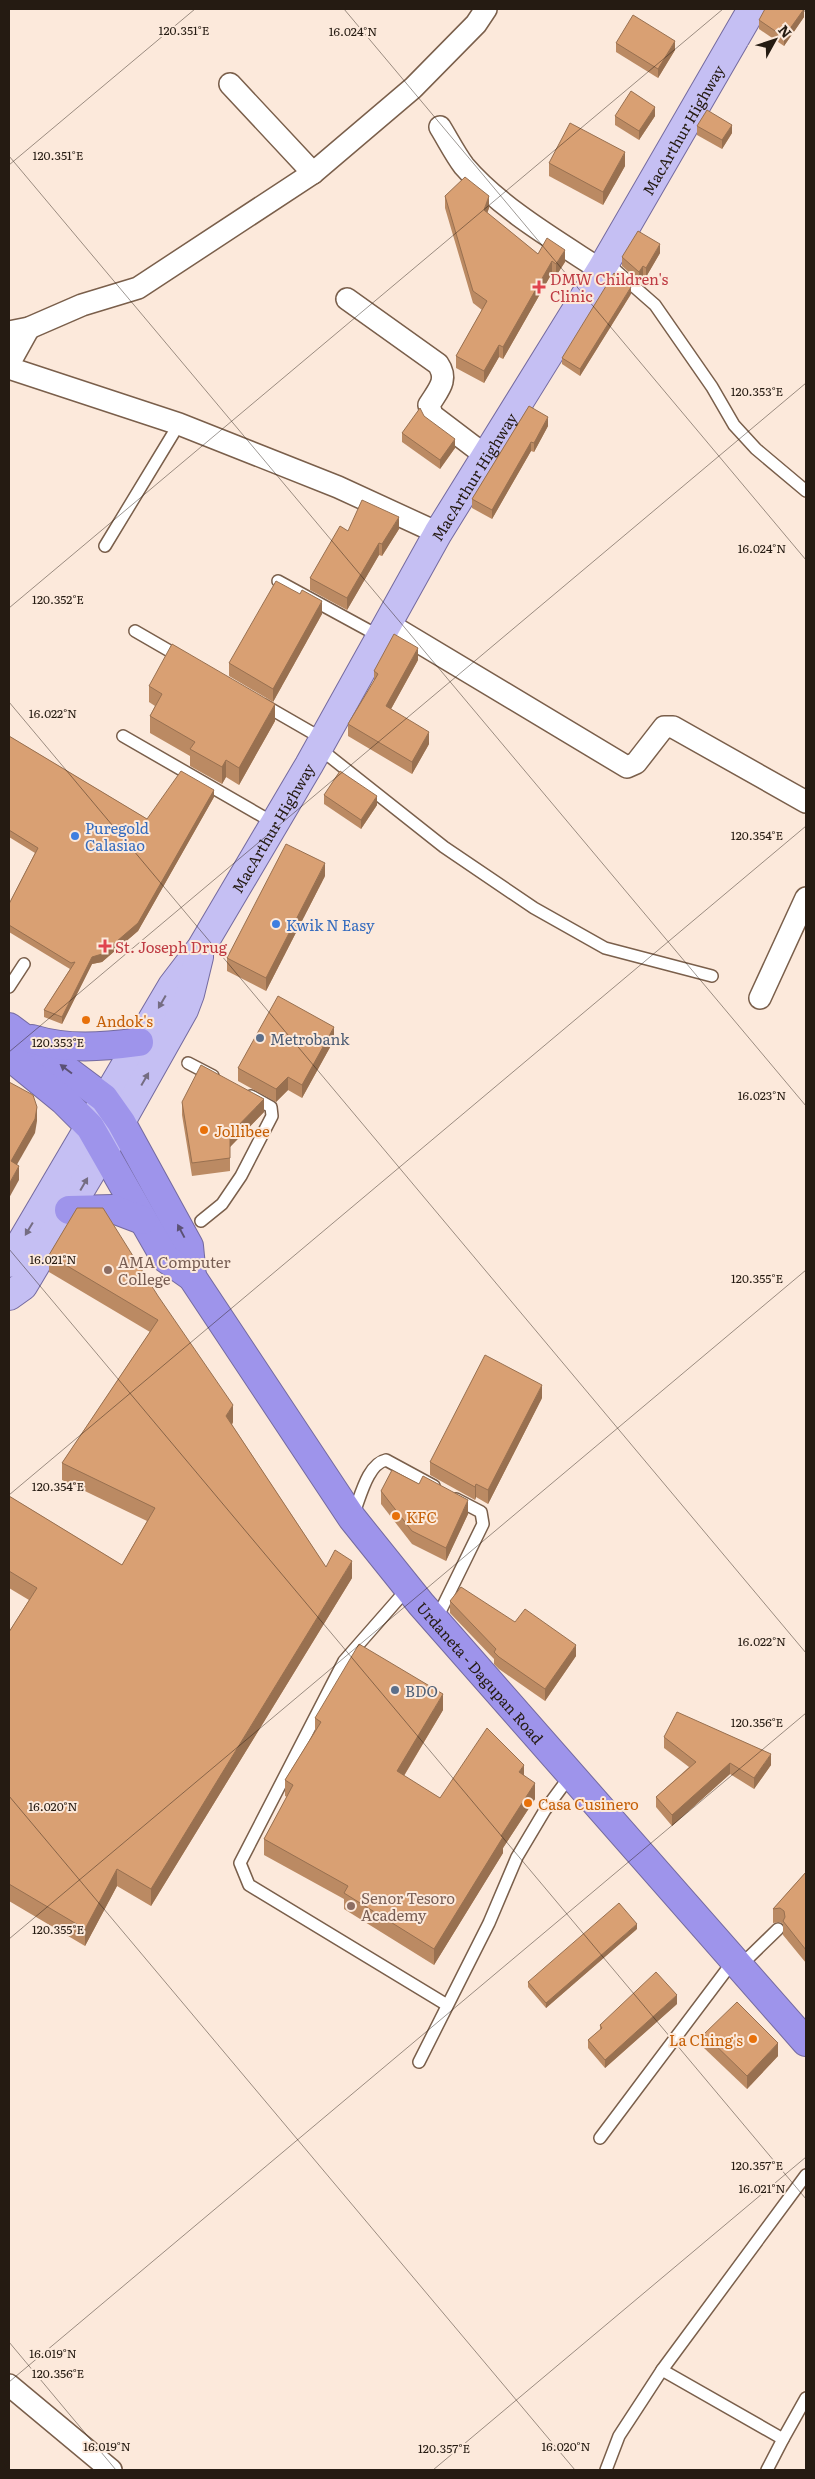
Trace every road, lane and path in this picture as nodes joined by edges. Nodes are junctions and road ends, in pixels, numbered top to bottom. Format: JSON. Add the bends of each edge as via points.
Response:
{"nodes":[{"id":1,"x":486,"y":9,"type":"edge"},
{"id":2,"x":752,"y":9,"type":"edge"},
{"id":3,"x":230,"y":84,"type":"dead end"},
{"id":4,"x":440,"y":127,"type":"dead end"},
{"id":5,"x":313,"y":173,"type":"junction"},
{"id":6,"x":603,"y":266,"type":"junction"},
{"id":7,"x":347,"y":299,"type":"dead end"},
{"id":8,"x":19,"y":330,"type":"edge"},
{"id":9,"x":9,"y":366,"type":"edge"},
{"id":10,"x":179,"y":424,"type":"junction"},
{"id":11,"x":486,"y":456,"type":"junction"},
{"id":12,"x":806,"y":491,"type":"edge"},
{"id":13,"x":438,"y":533,"type":"junction"},
{"id":14,"x":105,"y":546,"type":"dead end"},
{"id":15,"x":278,"y":581,"type":"edge"},
{"id":16,"x":383,"y":629,"type":"junction"},
{"id":17,"x":135,"y":631,"type":"dead end"},
{"id":18,"x":194,"y":665,"type":"edge"},
{"id":19,"x":254,"y":699,"type":"edge"},
{"id":20,"x":123,"y":736,"type":"dead end"},
{"id":21,"x":321,"y":743,"type":"junction"},
{"id":22,"x":806,"y":802,"type":"edge"},
{"id":23,"x":274,"y":823,"type":"junction"},
{"id":24,"x":806,"y":898,"type":"edge"},
{"id":25,"x":201,"y":948,"type":"junction"},
{"id":26,"x":24,"y":964,"type":"dead end"},
{"id":27,"x":712,"y":976,"type":"dead end"},
{"id":28,"x":9,"y":987,"type":"edge"},
{"id":29,"x":760,"y":998,"type":"dead end"},
{"id":30,"x":13,"y":1040,"type":"edge"},
{"id":31,"x":139,"y":1042,"type":"junction"},
{"id":32,"x":188,"y":1063,"type":"dead end"},
{"id":33,"x":221,"y":1080,"type":"edge"},
{"id":34,"x":238,"y":1089,"type":"edge"},
{"id":35,"x":104,"y":1098,"type":"junction"},
{"id":36,"x":121,"y":1122,"type":"junction"},
{"id":37,"x":97,"y":1138,"type":"junction"},
{"id":38,"x":69,"y":1210,"type":"junction"},
{"id":39,"x":142,"y":1220,"type":"junction"},
{"id":40,"x":201,"y":1221,"type":"dead end"},
{"id":41,"x":9,"y":1263,"type":"edge"},
{"id":42,"x":192,"y":1277,"type":"junction"},
{"id":43,"x":9,"y":1296,"type":"edge"},
{"id":44,"x":352,"y":1518,"type":"junction"},
{"id":45,"x":408,"y":1588,"type":"junction"},
{"id":46,"x":435,"y":1621,"type":"junction"},
{"id":47,"x":570,"y":1776,"type":"junction"},
{"id":48,"x":778,"y":1929,"type":"dead end"},
{"id":49,"x":738,"y":1962,"type":"junction"},
{"id":50,"x":447,"y":2005,"type":"junction"},
{"id":51,"x":806,"y":2042,"type":"edge"},
{"id":52,"x":419,"y":2062,"type":"dead end"},
{"id":53,"x":600,"y":2138,"type":"dead end"},
{"id":54,"x":806,"y":2175,"type":"edge"},
{"id":55,"x":662,"y":2370,"type":"junction"},
{"id":56,"x":9,"y":2385,"type":"edge"},
{"id":57,"x":806,"y":2398,"type":"edge"},
{"id":58,"x":783,"y":2439,"type":"junction"},
{"id":59,"x":111,"y":2470,"type":"edge"},
{"id":60,"x":606,"y":2470,"type":"edge"},
{"id":61,"x":767,"y":2470,"type":"edge"}],
"edges":[{"from":1,"to":5,"type":"street","via":[[476,24],[413,88]]},
{"from":2,"to":6,"type":"main road","name":"MacArthur Highway"},
{"from":3,"to":5,"type":"street"},
{"from":4,"to":6,"type":"street","via":[[463,164],[478,180],[531,224]]},
{"from":5,"to":8,"type":"street","via":[[138,288],[82,305]]},
{"from":6,"to":11,"type":"main road","name":"MacArthur Highway"},
{"from":6,"to":12,"type":"lane","via":[[655,305],[734,424],[756,449]]},
{"from":7,"to":11,"type":"street","via":[[438,364],[444,380],[429,405],[432,415]]},
{"from":8,"to":9,"type":"street"},
{"from":9,"to":10,"type":"street"},
{"from":10,"to":13,"type":"street","via":[[338,487]]},
{"from":10,"to":14,"type":"lane"},
{"from":11,"to":13,"type":"main road","name":"MacArthur Highway"},
{"from":13,"to":16,"type":"main road","name":"MacArthur Highway"},
{"from":15,"to":16,"type":"lane"},
{"from":16,"to":21,"type":"main road","name":"MacArthur Highway"},
{"from":16,"to":22,"type":"street","via":[[627,767],[636,763],[664,727],[673,727]]},
{"from":17,"to":18,"type":"lane"},
{"from":19,"to":21,"type":"lane"},
{"from":20,"to":23,"type":"lane"},
{"from":21,"to":23,"type":"main road","name":"MacArthur Highway"},
{"from":21,"to":27,"type":"lane","via":[[444,847],[534,908],[605,948]]},
{"from":23,"to":25,"type":"main road","name":"MacArthur Highway"},
{"from":24,"to":29,"type":"street"},
{"from":25,"to":31,"type":"main road","name":"MacArthur Highway","one_way":true,"via":[[172,986]]},
{"from":36,"to":25,"type":"main road","name":"MacArthur Highway","one_way":true,"via":[[184,1010]]},
{"from":26,"to":28,"type":"lane"},
{"from":30,"to":31,"type":"highway","via":[[79,1047]]},
{"from":35,"to":30,"type":"highway","name":"Urdaneta - Dagupan Road","one_way":true},
{"from":30,"to":37,"type":"highway","name":"Urdaneta - Dagupan Road","via":[[57,1096]]},
{"from":31,"to":35,"type":"main road","name":"MacArthur Highway"},
{"from":32,"to":33,"type":"lane"},
{"from":34,"to":40,"type":"lane","via":[[271,1106],[272,1116],[241,1176],[222,1204]]},
{"from":35,"to":36,"type":"highway","name":"Urdaneta - Dagupan Road"},
{"from":35,"to":37,"type":"main road","name":"MacArthur Highway"},
{"from":36,"to":37,"type":"main road","name":"MacArthur Highway"},
{"from":42,"to":36,"type":"highway","name":"Urdaneta - Dagupan Road","one_way":true,"via":[[189,1246]]},
{"from":38,"to":37,"type":"main road","one_way":true},
{"from":37,"to":39,"type":"highway","name":"Urdaneta - Dagupan Road"},
{"from":37,"to":41,"type":"main road","one_way":true},
{"from":38,"to":39,"type":"highway","via":[[113,1209]]},
{"from":38,"to":43,"type":"main road","via":[[23,1286]]},
{"from":39,"to":42,"type":"highway","name":"Urdaneta - Dagupan Road","via":[[165,1258]]},
{"from":42,"to":44,"type":"highway","name":"Urdaneta - Dagupan Road"},
{"from":44,"to":45,"type":"highway","name":"Urdaneta - Dagupan Road"},
{"from":44,"to":46,"type":"lane","via":[[372,1470],[386,1460],[481,1512],[483,1524]]},
{"from":45,"to":46,"type":"highway","name":"Urdaneta - Dagupan Road"},
{"from":45,"to":50,"type":"lane","via":[[344,1661],[240,1863],[249,1885]]},
{"from":46,"to":47,"type":"highway","name":"Urdaneta - Dagupan Road"},
{"from":47,"to":49,"type":"highway","name":"Urdaneta - Dagupan Road"},
{"from":47,"to":50,"type":"lane","via":[[517,1856],[489,1923]]},
{"from":48,"to":49,"type":"lane"},
{"from":49,"to":51,"type":"highway","name":"Urdaneta - Dagupan Road"},
{"from":49,"to":53,"type":"lane"},
{"from":50,"to":52,"type":"lane"},
{"from":54,"to":55,"type":"lane"},
{"from":55,"to":58,"type":"lane"},
{"from":55,"to":60,"type":"lane","via":[[620,2436]]},
{"from":56,"to":59,"type":"street"},
{"from":57,"to":58,"type":"lane"},
{"from":58,"to":61,"type":"lane"}]}
